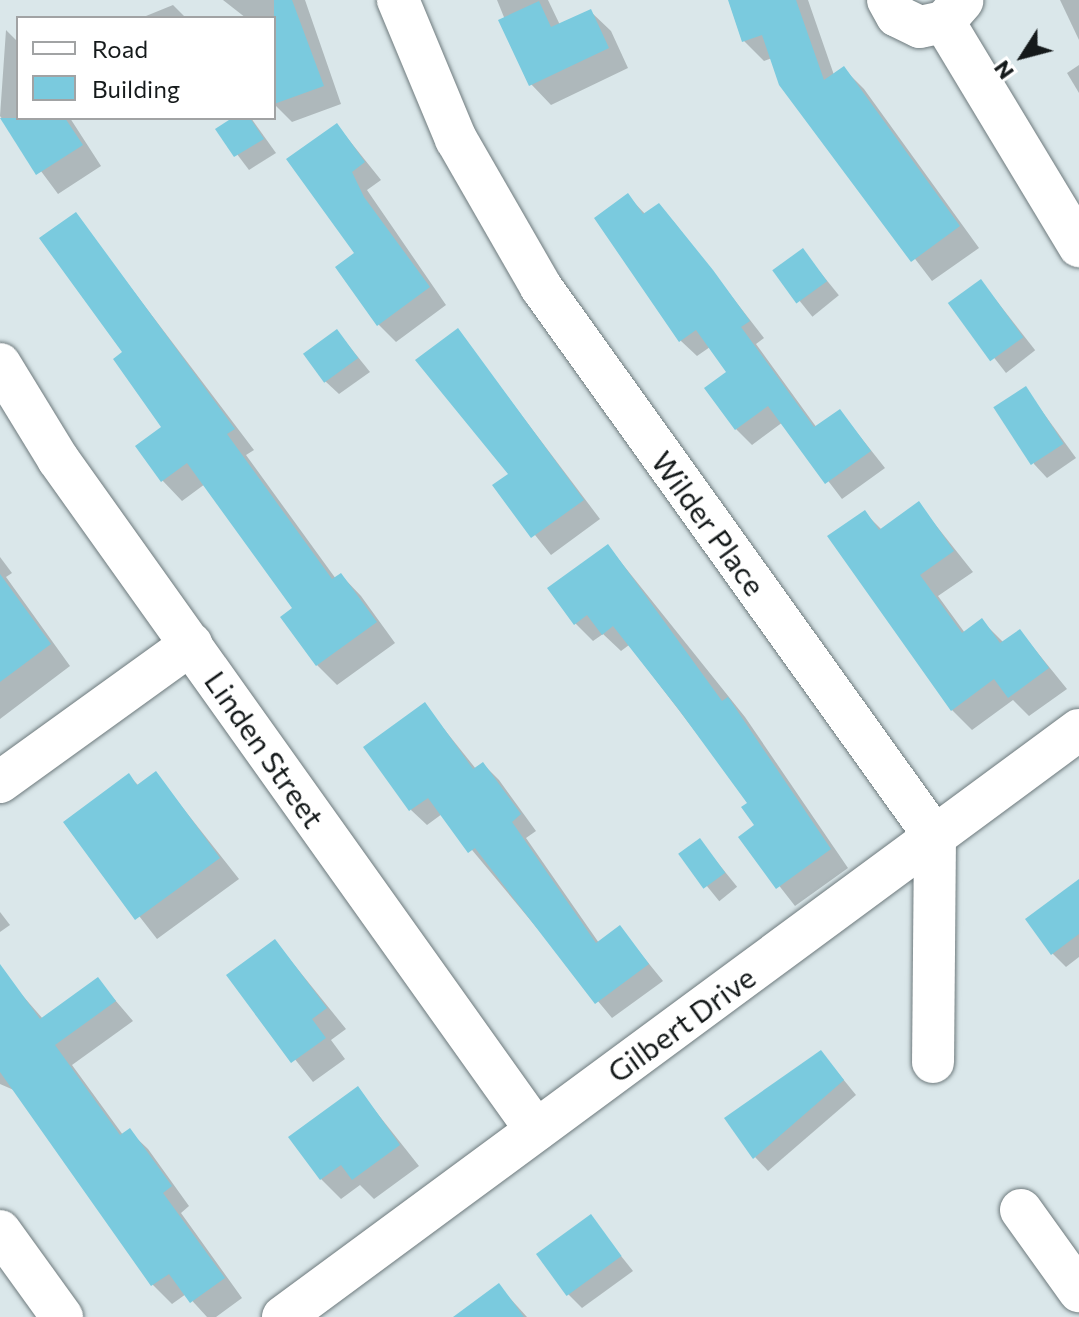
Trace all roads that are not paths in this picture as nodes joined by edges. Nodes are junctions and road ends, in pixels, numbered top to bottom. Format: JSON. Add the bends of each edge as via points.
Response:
{"nodes":[{"id":1,"x":398,"y":0,"type":"edge"},
{"id":2,"x":888,"y":0,"type":"edge"},
{"id":3,"x":953,"y":11,"type":"edge"},
{"id":4,"x":1079,"y":246,"type":"edge"},
{"id":5,"x":0,"y":364,"type":"edge"},
{"id":6,"x":191,"y":644,"type":"junction"},
{"id":7,"x":1079,"y":730,"type":"edge"},
{"id":8,"x":0,"y":782,"type":"edge"},
{"id":9,"x":935,"y":837,"type":"junction"},
{"id":10,"x":933,"y":1062,"type":"dead end"},
{"id":11,"x":536,"y":1130,"type":"junction"},
{"id":12,"x":1021,"y":1210,"type":"dead end"},
{"id":13,"x":0,"y":1231,"type":"edge"},
{"id":14,"x":1079,"y":1291,"type":"edge"},
{"id":15,"x":62,"y":1317,"type":"edge"},
{"id":16,"x":283,"y":1317,"type":"edge"}],
"edges":[{"from":1,"to":9,"type":"street","name":"Wilder Place","via":[[456,139],[541,287]]},
{"from":2,"to":3,"type":"street","via":[[897,16],[920,27]]},
{"from":3,"to":4,"type":"street"},
{"from":5,"to":6,"type":"street","name":"Linden Street","via":[[58,459]]},
{"from":6,"to":8,"type":"street"},
{"from":6,"to":11,"type":"street","name":"Linden Street"},
{"from":7,"to":9,"type":"street","name":"Gilbert Drive"},
{"from":9,"to":10,"type":"street"},
{"from":9,"to":11,"type":"street","name":"Gilbert Drive"},
{"from":11,"to":16,"type":"street","name":"Gilbert Drive"},
{"from":12,"to":14,"type":"street"},
{"from":13,"to":15,"type":"street"}]}
